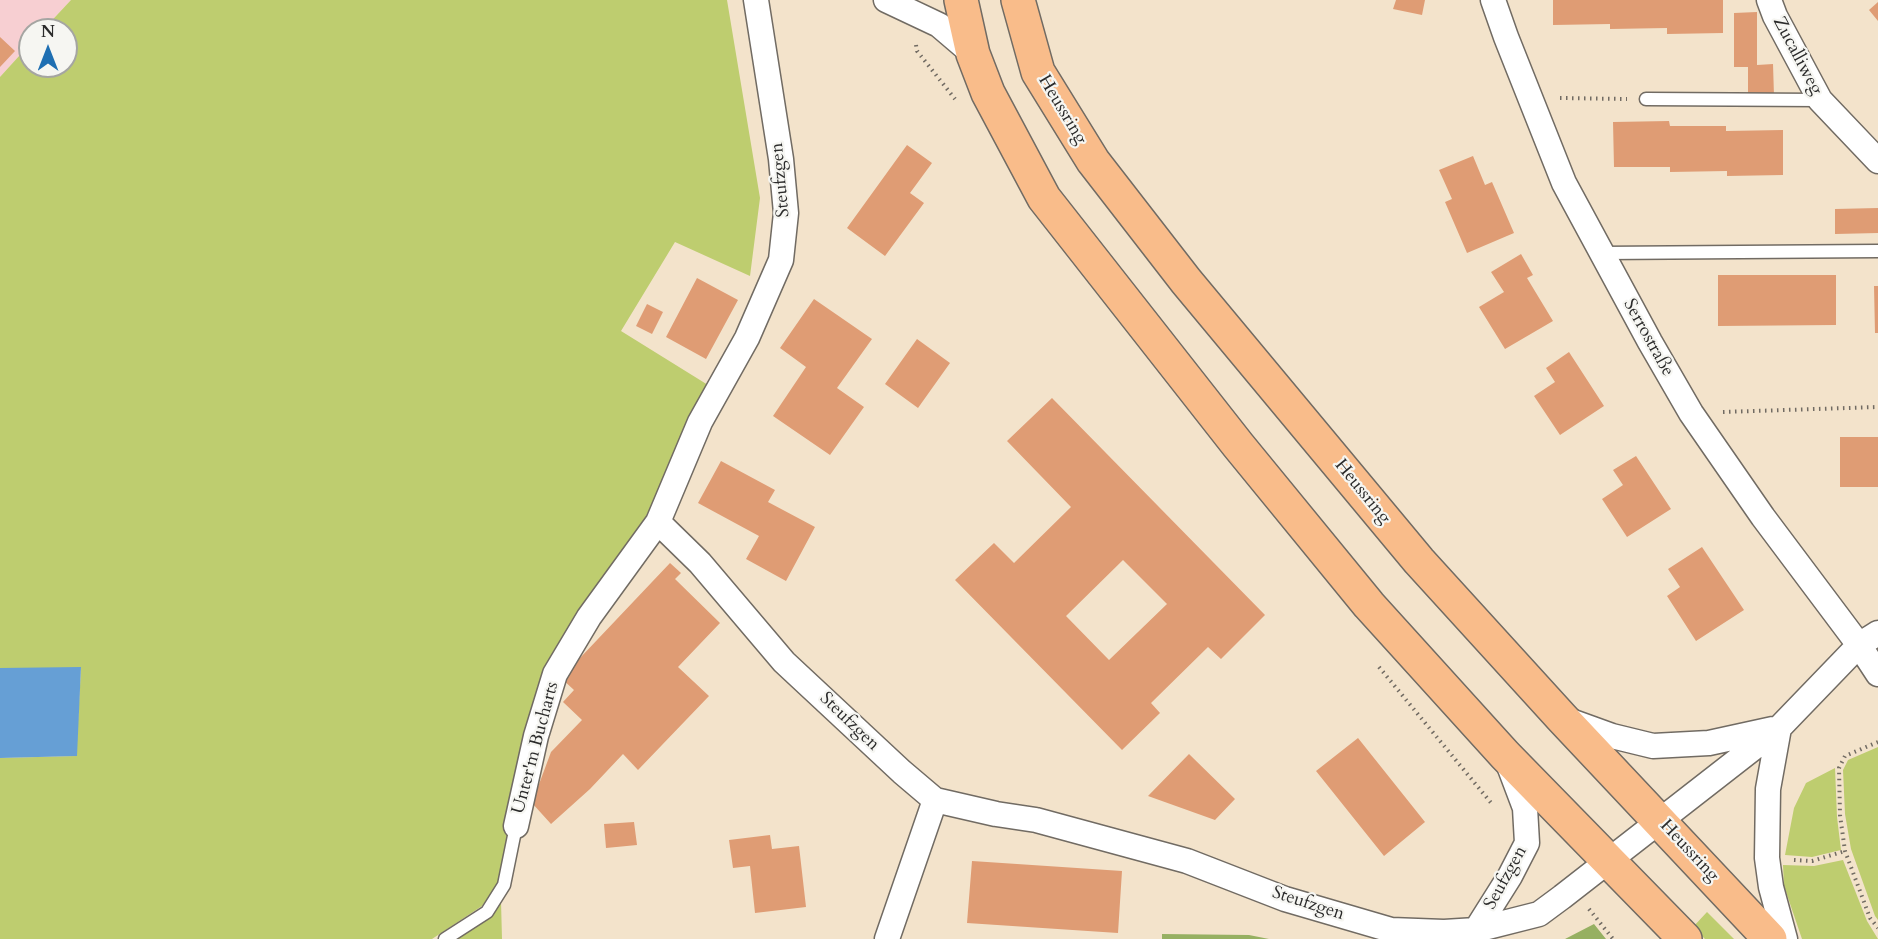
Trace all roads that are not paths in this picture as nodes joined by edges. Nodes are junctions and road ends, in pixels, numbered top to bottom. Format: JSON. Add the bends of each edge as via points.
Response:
{"nodes":[{"id":1,"x":756,"y":0,"type":"edge"},
{"id":2,"x":886,"y":0,"type":"edge"},
{"id":3,"x":962,"y":0,"type":"edge"},
{"id":4,"x":1018,"y":0,"type":"edge"},
{"id":5,"x":1493,"y":0,"type":"edge"},
{"id":6,"x":1769,"y":0,"type":"edge"},
{"id":7,"x":973,"y":54,"type":"junction"},
{"id":8,"x":1646,"y":99,"type":"dead end"},
{"id":9,"x":1820,"y":100,"type":"junction"},
{"id":10,"x":1878,"y":161,"type":"edge"},
{"id":11,"x":1878,"y":250,"type":"edge"},
{"id":12,"x":1602,"y":253,"type":"junction"},
{"id":13,"x":658,"y":522,"type":"junction"},
{"id":14,"x":1868,"y":639,"type":"edge"},
{"id":15,"x":1878,"y":674,"type":"edge"},
{"id":16,"x":1562,"y":718,"type":"junction"},
{"id":17,"x":1779,"y":728,"type":"junction"},
{"id":18,"x":1505,"y":755,"type":"junction"},
{"id":19,"x":935,"y":800,"type":"junction"},
{"id":20,"x":1661,"y":821,"type":"junction"},
{"id":21,"x":516,"y":826,"type":"joint"},
{"id":22,"x":1610,"y":862,"type":"junction"},
{"id":23,"x":1476,"y":930,"type":"junction"},
{"id":24,"x":445,"y":939,"type":"edge"},
{"id":25,"x":887,"y":939,"type":"edge"},
{"id":26,"x":1685,"y":939,"type":"edge"},
{"id":27,"x":1770,"y":939,"type":"edge"},
{"id":28,"x":1785,"y":939,"type":"edge"}],
"edges":[{"from":1,"to":13,"type":"street","name":"Steufzgen","via":[[783,181],[786,213],[781,260],[747,338],[700,422]]},
{"from":2,"to":7,"type":"street","via":[[939,25]]},
{"from":3,"to":7,"type":"main road"},
{"from":4,"to":16,"type":"main road","name":"Heussring","via":[[1038,72],[1093,161],[1186,281],[1419,561]]},
{"from":5,"to":12,"type":"street","name":"Serrostraße","via":[[1564,183]]},
{"from":6,"to":9,"type":"street","name":"Zucalliweg"},
{"from":7,"to":18,"type":"main road","via":[[988,93],[1044,198],[1362,596]]},
{"from":8,"to":9,"type":"lane"},
{"from":9,"to":10,"type":"street","name":"Zucalliweg"},
{"from":11,"to":12,"type":"lane"},
{"from":12,"to":14,"type":"street","name":"Serrostraße","via":[[1691,413],[1763,517]]},
{"from":13,"to":19,"type":"street","name":"Steufzgen","via":[[700,563],[784,662]]},
{"from":13,"to":21,"type":"street","name":"Unter'm Bucharts","via":[[589,616],[555,674]]},
{"from":14,"to":15,"type":"street","name":"Serrostraße"},
{"from":14,"to":17,"type":"street","name":"Steufzgen"},
{"from":16,"to":17,"type":"street","via":[[1653,746],[1709,743]]},
{"from":16,"to":20,"type":"main road","name":"Heussring"},
{"from":17,"to":20,"type":"street","name":"Steufzgen"},
{"from":17,"to":28,"type":"street","via":[[1768,789],[1767,858]]},
{"from":18,"to":22,"type":"main road"},
{"from":18,"to":23,"type":"street","name":"Seufzgen","via":[[1525,808],[1527,843]]},
{"from":19,"to":23,"type":"street","name":"Steufzgen","via":[[1036,820],[1187,861],[1285,899],[1391,930]]},
{"from":19,"to":25,"type":"street"},
{"from":20,"to":22,"type":"street","name":"Steufzgen"},
{"from":20,"to":27,"type":"main road","name":"Heussring"},
{"from":21,"to":24,"type":"lane","name":"Unter'm Bucharts","via":[[504,885],[487,912]]},
{"from":22,"to":23,"type":"street","name":"Steufzgen","via":[[1539,914]]},
{"from":22,"to":26,"type":"main road"}]}
